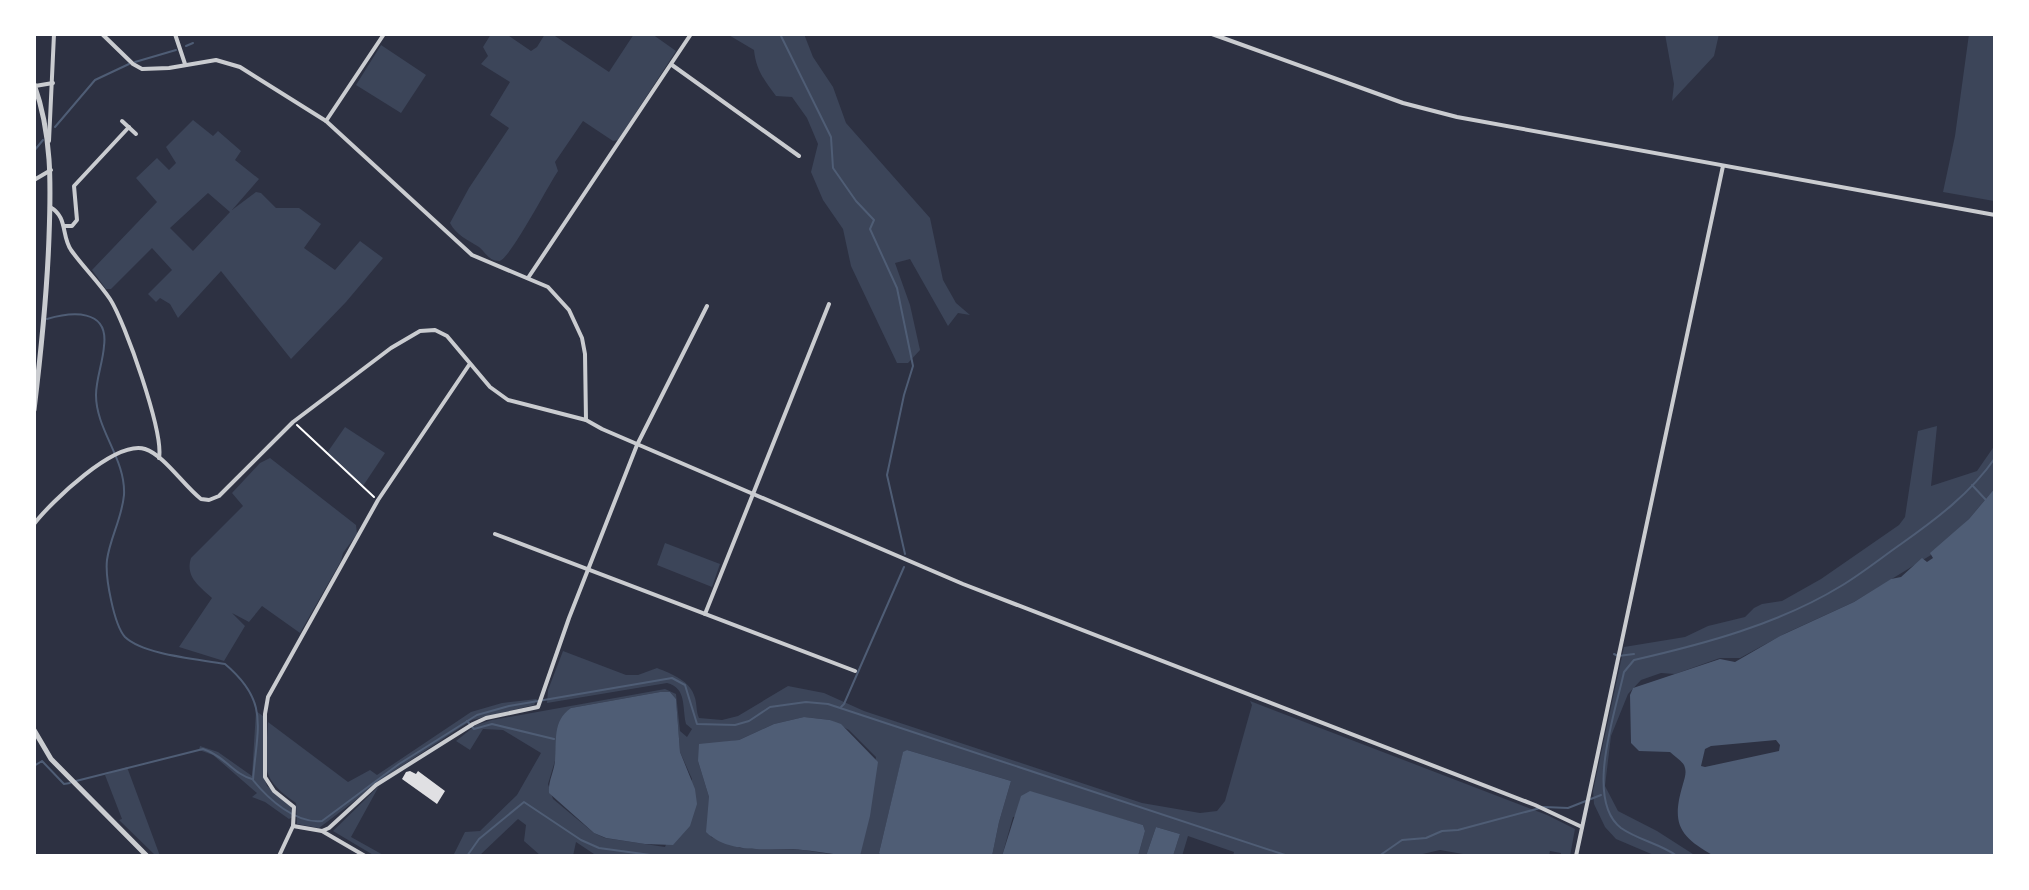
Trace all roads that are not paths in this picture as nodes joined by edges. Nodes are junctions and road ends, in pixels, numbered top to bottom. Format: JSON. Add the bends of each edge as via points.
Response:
{"nodes":[{"id":1,"x":54,"y":34,"type":"edge"},
{"id":2,"x":102,"y":34,"type":"edge"},
{"id":3,"x":175,"y":34,"type":"edge"},
{"id":4,"x":384,"y":34,"type":"edge"},
{"id":5,"x":691,"y":34,"type":"edge"},
{"id":6,"x":1212,"y":34,"type":"edge"},
{"id":7,"x":185,"y":64,"type":"junction"},
{"id":8,"x":672,"y":65,"type":"junction"},
{"id":9,"x":53,"y":83,"type":"junction"},
{"id":10,"x":34,"y":85,"type":"edge"},
{"id":11,"x":122,"y":121,"type":"dead end"},
{"id":12,"x":326,"y":121,"type":"junction"},
{"id":13,"x":129,"y":127,"type":"junction"},
{"id":14,"x":136,"y":134,"type":"dead end"},
{"id":15,"x":49,"y":141,"type":"junction"},
{"id":16,"x":799,"y":156,"type":"dead end"},
{"id":17,"x":1723,"y":166,"type":"junction"},
{"id":18,"x":51,"y":170,"type":"junction"},
{"id":19,"x":34,"y":180,"type":"edge"},
{"id":20,"x":50,"y":207,"type":"junction"},
{"id":21,"x":1995,"y":215,"type":"edge"},
{"id":22,"x":64,"y":227,"type":"junction"},
{"id":23,"x":528,"y":278,"type":"junction"},
{"id":24,"x":829,"y":304,"type":"dead end"},
{"id":25,"x":707,"y":306,"type":"dead end"},
{"id":26,"x":469,"y":365,"type":"junction"},
{"id":27,"x":34,"y":410,"type":"edge"},
{"id":28,"x":586,"y":420,"type":"junction"},
{"id":29,"x":637,"y":445,"type":"junction"},
{"id":30,"x":159,"y":458,"type":"junction"},
{"id":31,"x":752,"y":494,"type":"junction"},
{"id":32,"x":34,"y":524,"type":"edge"},
{"id":33,"x":495,"y":534,"type":"dead end"},
{"id":34,"x":588,"y":569,"type":"junction"},
{"id":35,"x":705,"y":614,"type":"junction"},
{"id":36,"x":855,"y":671,"type":"dead end"},
{"id":37,"x":34,"y":730,"type":"edge"},
{"id":38,"x":293,"y":823,"type":"junction"},
{"id":39,"x":1582,"y":827,"type":"junction"},
{"id":40,"x":322,"y":831,"type":"junction"},
{"id":41,"x":147,"y":856,"type":"edge"},
{"id":42,"x":279,"y":856,"type":"edge"},
{"id":43,"x":365,"y":856,"type":"edge"},
{"id":44,"x":1576,"y":856,"type":"edge"}],
"edges":[{"from":1,"to":9,"type":"street"},
{"from":2,"to":7,"type":"street","via":[[130,62],[151,69]]},
{"from":3,"to":7,"type":"street"},
{"from":4,"to":12,"type":"street"},
{"from":5,"to":8,"type":"street"},
{"from":6,"to":17,"type":"street","via":[[1403,103],[1457,117]]},
{"from":7,"to":12,"type":"street","via":[[216,60],[240,67]]},
{"from":8,"to":16,"type":"street"},
{"from":8,"to":23,"type":"street"},
{"from":9,"to":10,"type":"street"},
{"from":9,"to":15,"type":"street"},
{"from":10,"to":15,"type":"street"},
{"from":11,"to":13,"type":"street"},
{"from":12,"to":23,"type":"street","via":[[472,255]]},
{"from":13,"to":14,"type":"street"},
{"from":13,"to":22,"type":"street","via":[[74,186],[77,220]]},
{"from":15,"to":18,"type":"street"},
{"from":17,"to":21,"type":"street"},
{"from":17,"to":39,"type":"street"},
{"from":18,"to":19,"type":"street"},
{"from":18,"to":20,"type":"street"},
{"from":20,"to":22,"type":"street"},
{"from":20,"to":27,"type":"street","via":[[46,313]]},
{"from":22,"to":30,"type":"street","via":[[70,248],[119,316],[155,421]]},
{"from":23,"to":28,"type":"street","via":[[548,287],[576,324],[585,354]]},
{"from":24,"to":31,"type":"street"},
{"from":25,"to":29,"type":"street"},
{"from":26,"to":28,"type":"street","via":[[508,400]]},
{"from":26,"to":30,"type":"street","via":[[447,336],[420,331],[293,422],[225,493],[209,500],[197,496]]},
{"from":26,"to":38,"type":"street","via":[[378,500],[268,697],[265,777],[292,804]]},
{"from":28,"to":29,"type":"street"},
{"from":29,"to":31,"type":"street"},
{"from":29,"to":34,"type":"street"},
{"from":30,"to":32,"type":"street","via":[[138,448],[122,453],[79,477]]},
{"from":31,"to":35,"type":"street"},
{"from":31,"to":39,"type":"street","via":[[963,584]]},
{"from":33,"to":34,"type":"street"},
{"from":34,"to":35,"type":"street"},
{"from":34,"to":40,"type":"street","via":[[538,707],[473,724],[376,785]]},
{"from":35,"to":36,"type":"street"},
{"from":37,"to":41,"type":"street","via":[[51,759]]},
{"from":38,"to":40,"type":"street"},
{"from":38,"to":42,"type":"street"},
{"from":39,"to":44,"type":"street"},
{"from":40,"to":43,"type":"street"}]}
